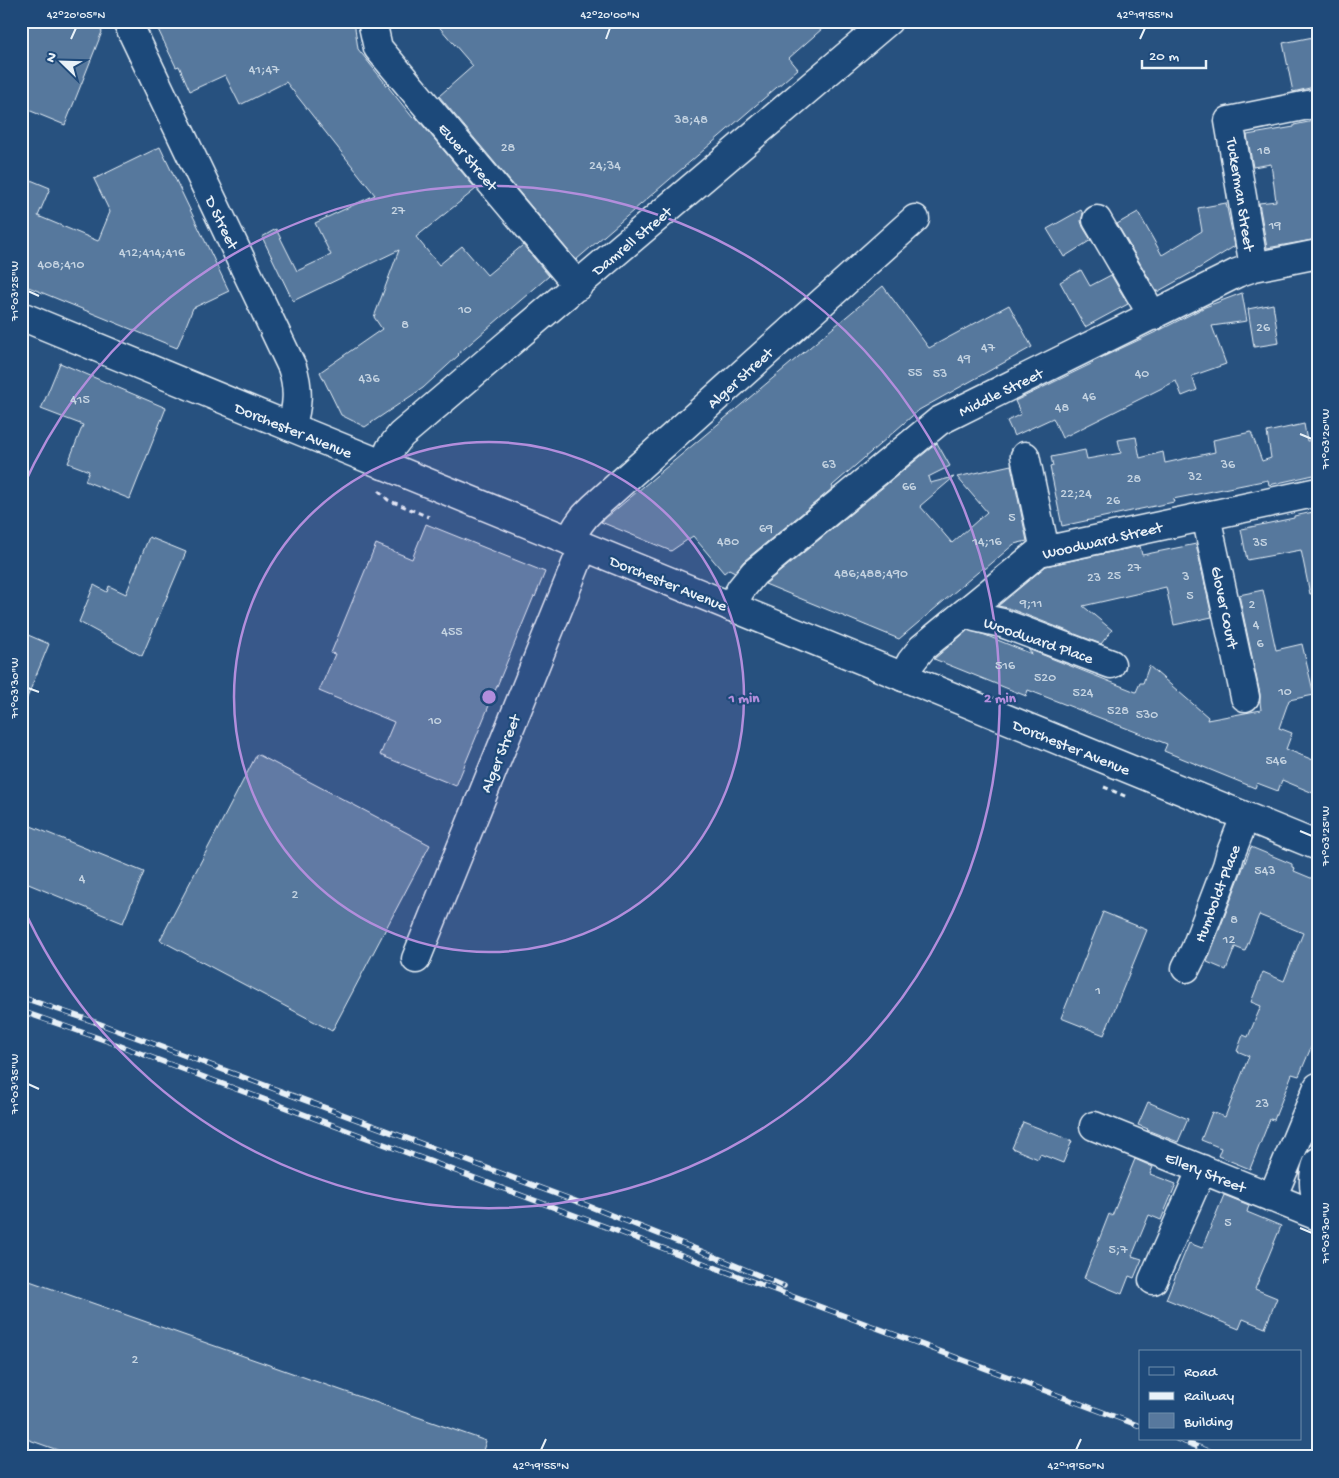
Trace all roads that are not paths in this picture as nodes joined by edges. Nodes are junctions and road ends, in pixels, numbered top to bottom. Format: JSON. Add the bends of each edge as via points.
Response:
{"nodes":[{"id":1,"x":127,"y":21,"type":"edge"},
{"id":2,"x":372,"y":21,"type":"edge"},
{"id":3,"x":888,"y":21,"type":"edge"},
{"id":4,"x":1318,"y":103,"type":"edge"},
{"id":5,"x":915,"y":219,"type":"dead end"},
{"id":6,"x":1097,"y":220,"type":"dead end"},
{"id":7,"x":1318,"y":254,"type":"edge"},
{"id":8,"x":1254,"y":267,"type":"junction"},
{"id":9,"x":578,"y":286,"type":"junction"},
{"id":10,"x":21,"y":316,"type":"edge"},
{"id":11,"x":1153,"y":316,"type":"junction"},
{"id":12,"x":291,"y":427,"type":"junction"},
{"id":13,"x":1025,"y":456,"type":"dead end"},
{"id":14,"x":378,"y":475,"type":"junction"},
{"id":15,"x":1318,"y":492,"type":"edge"},
{"id":16,"x":1206,"y":516,"type":"junction"},
{"id":17,"x":576,"y":544,"type":"junction"},
{"id":18,"x":1045,"y":550,"type":"junction"},
{"id":19,"x":732,"y":607,"type":"junction"},
{"id":20,"x":968,"y":611,"type":"junction"},
{"id":21,"x":1111,"y":664,"type":"dead end"},
{"id":22,"x":904,"y":677,"type":"junction"},
{"id":23,"x":1245,"y":697,"type":"dead end"},
{"id":24,"x":1246,"y":817,"type":"junction"},
{"id":25,"x":1318,"y":846,"type":"edge"},
{"id":26,"x":416,"y":959,"type":"dead end"},
{"id":27,"x":1186,"y":968,"type":"dead end"},
{"id":28,"x":1318,"y":1087,"type":"edge"},
{"id":29,"x":1094,"y":1126,"type":"dead end"},
{"id":30,"x":1318,"y":1162,"type":"edge"},
{"id":31,"x":1202,"y":1169,"type":"junction"},
{"id":32,"x":1272,"y":1198,"type":"junction"},
{"id":33,"x":1318,"y":1203,"type":"edge"},
{"id":34,"x":1318,"y":1216,"type":"edge"},
{"id":35,"x":1154,"y":1280,"type":"dead end"}],
"edges":[{"from":1,"to":12,"type":"street","name":"D Street","via":[[292,367],[298,398]]},
{"from":2,"to":9,"type":"street","name":"Ewer Street","via":[[378,48]]},
{"from":3,"to":9,"type":"street","name":"Damrell Street"},
{"from":4,"to":8,"type":"street","name":"Tuckerman Street","via":[[1230,121]]},
{"from":5,"to":17,"type":"street","name":"Alger Street","via":[[583,517],[574,530]]},
{"from":6,"to":11,"type":"street"},
{"from":7,"to":8,"type":"street","name":"Middle Street"},
{"from":8,"to":11,"type":"street","name":"Middle Street"},
{"from":9,"to":14,"type":"street","name":"Damrell Street","via":[[401,435],[390,449]]},
{"from":10,"to":12,"type":"street","name":"Dorchester Avenue"},
{"from":11,"to":19,"type":"street","name":"Middle Street","via":[[939,422],[754,573]]},
{"from":12,"to":14,"type":"street","name":"Dorchester Avenue"},
{"from":13,"to":18,"type":"street"},
{"from":14,"to":17,"type":"street","name":"Dorchester Avenue"},
{"from":15,"to":16,"type":"street","name":"Woodward Street"},
{"from":16,"to":18,"type":"street","name":"Woodward Street"},
{"from":16,"to":23,"type":"street","name":"Glover Court"},
{"from":17,"to":19,"type":"street","name":"Dorchester Avenue"},
{"from":17,"to":26,"type":"street","name":"Alger Street"},
{"from":18,"to":20,"type":"street","name":"Woodward Street"},
{"from":19,"to":22,"type":"street","name":"Dorchester Avenue"},
{"from":20,"to":21,"type":"street","name":"Woodward Place","via":[[975,617],[1002,622]]},
{"from":20,"to":22,"type":"street","name":"Woodward Street","via":[[918,652]]},
{"from":22,"to":24,"type":"street","name":"Dorchester Avenue"},
{"from":24,"to":25,"type":"street","name":"Dorchester Avenue"},
{"from":24,"to":27,"type":"street","name":"Humboldt Place"},
{"from":28,"to":32,"type":"street"},
{"from":29,"to":31,"type":"street","name":"Ellery Street"},
{"from":30,"to":33,"type":"street","via":[[1313,1185]]},
{"from":31,"to":32,"type":"street","name":"Ellery Street"},
{"from":31,"to":35,"type":"street"},
{"from":32,"to":34,"type":"street","name":"Ellery Street"}]}
